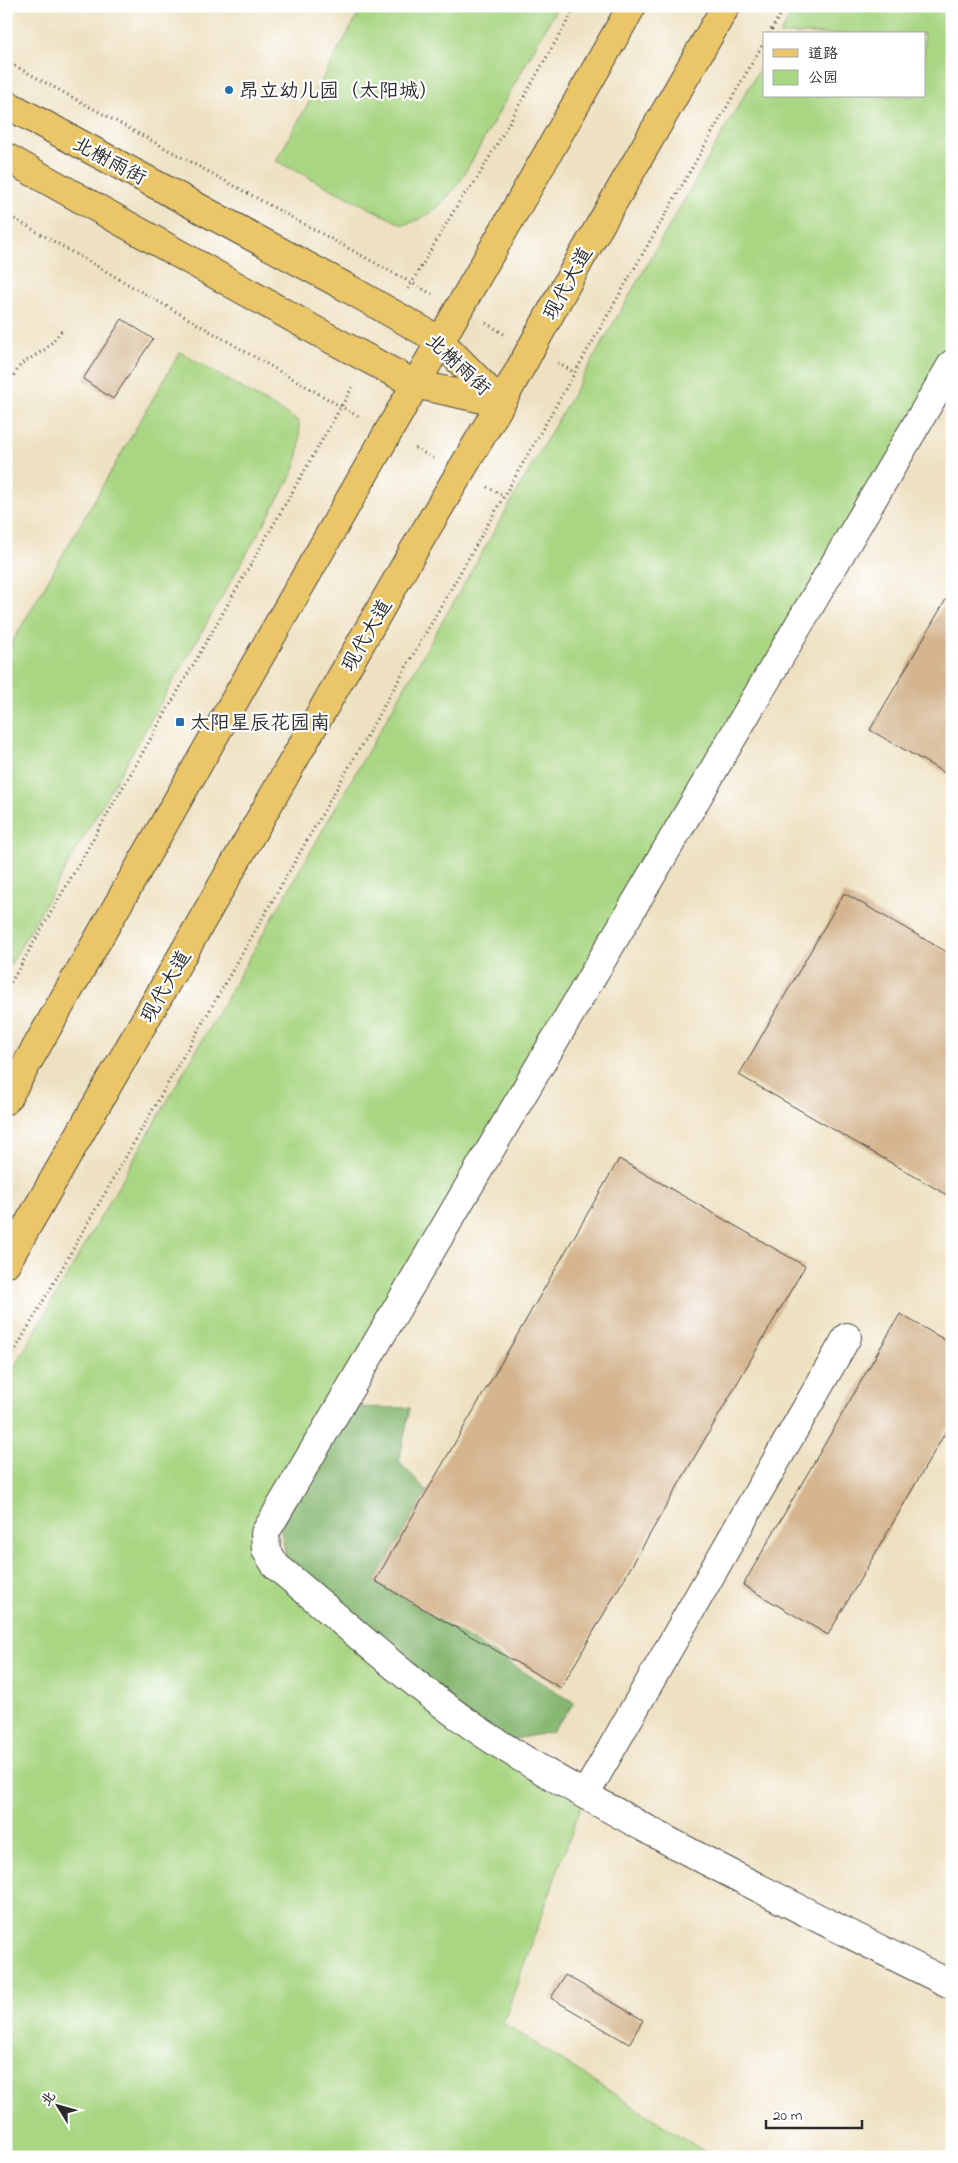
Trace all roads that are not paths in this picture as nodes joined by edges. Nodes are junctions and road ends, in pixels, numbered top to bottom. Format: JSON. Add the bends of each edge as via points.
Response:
{"nodes":[{"id":1,"x":632,"y":6,"type":"edge"},
{"id":2,"x":726,"y":6,"type":"edge"},
{"id":3,"x":6,"y":104,"type":"edge"},
{"id":4,"x":6,"y":157,"type":"edge"},
{"id":5,"x":439,"y":340,"type":"junction"},
{"id":6,"x":952,"y":364,"type":"edge"},
{"id":7,"x":415,"y":384,"type":"junction"},
{"id":8,"x":501,"y":403,"type":"junction"},
{"id":9,"x":6,"y":1100,"type":"edge"},
{"id":10,"x":6,"y":1263,"type":"edge"},
{"id":11,"x":847,"y":1337,"type":"dead end"},
{"id":12,"x":585,"y":1795,"type":"junction"},
{"id":13,"x":952,"y":1985,"type":"edge"}],
"edges":[{"from":1,"to":5,"type":"main road"},
{"from":2,"to":8,"type":"main road","name":"现代大道"},
{"from":3,"to":5,"type":"main road","name":"北榭雨街"},
{"from":4,"to":7,"type":"main road","name":"北榭雨街"},
{"from":5,"to":7,"type":"main road"},
{"from":5,"to":8,"type":"main road","name":"北榭雨街"},
{"from":6,"to":12,"type":"lane","via":[[265,1533],[266,1550],[276,1566],[397,1668],[475,1728]]},
{"from":7,"to":8,"type":"main road","name":"北榭雨街"},
{"from":7,"to":9,"type":"main road"},
{"from":8,"to":10,"type":"main road","name":"现代大道"},
{"from":11,"to":12,"type":"lane"},
{"from":12,"to":13,"type":"lane","via":[[800,1910]]}]}
